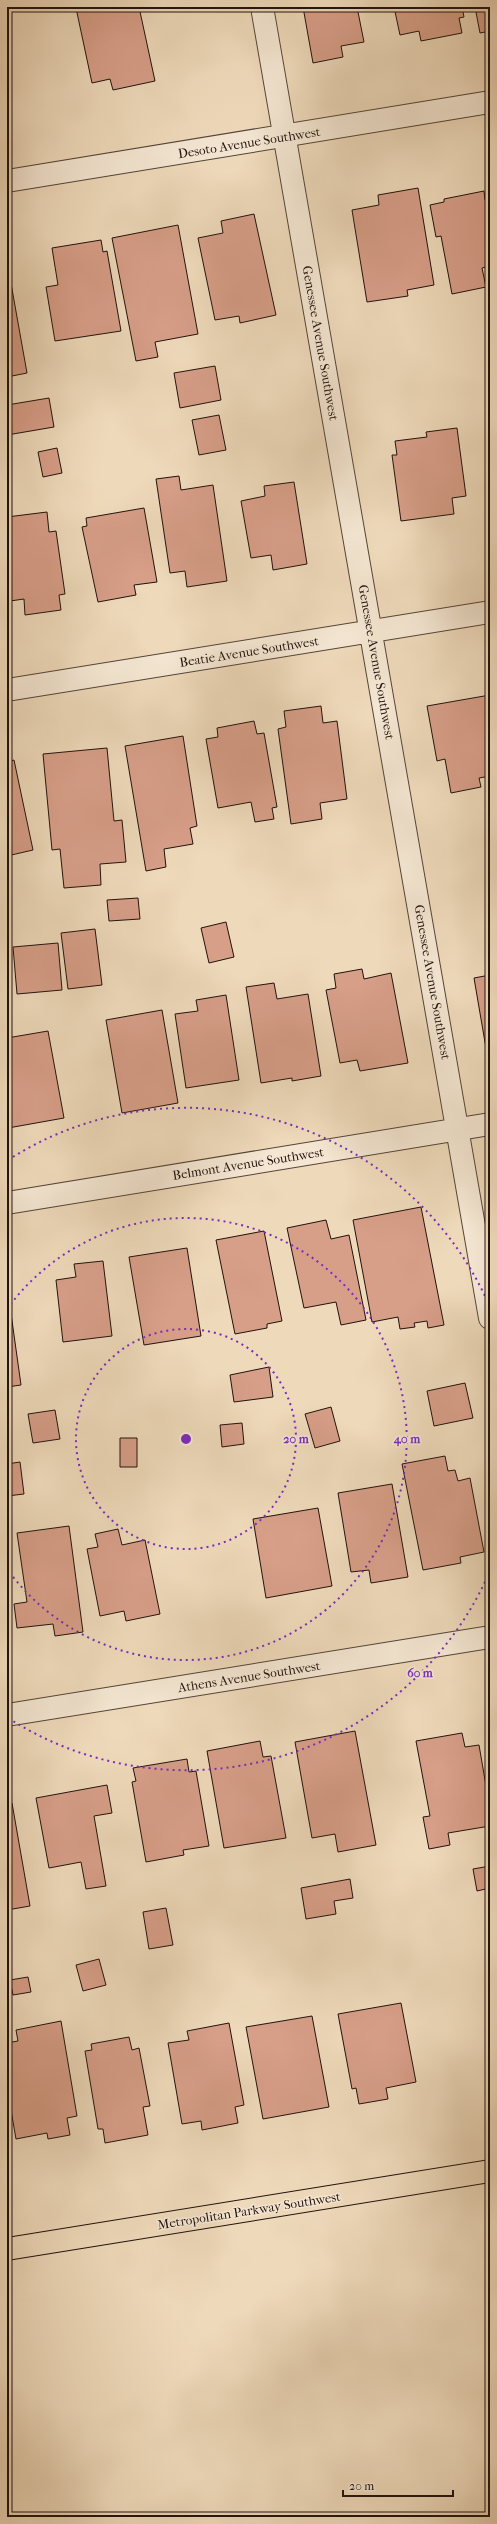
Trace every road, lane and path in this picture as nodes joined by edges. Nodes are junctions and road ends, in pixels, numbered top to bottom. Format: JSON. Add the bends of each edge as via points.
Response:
{"nodes":[{"id":1,"x":262,"y":7,"type":"edge"},
{"id":2,"x":490,"y":102,"type":"edge"},
{"id":3,"x":284,"y":136,"type":"junction"},
{"id":4,"x":7,"y":181,"type":"edge"},
{"id":5,"x":490,"y":612,"type":"edge"},
{"id":6,"x":371,"y":632,"type":"junction"},
{"id":7,"x":7,"y":690,"type":"edge"},
{"id":8,"x":490,"y":1124,"type":"edge"},
{"id":9,"x":458,"y":1129,"type":"junction"},
{"id":10,"x":7,"y":1202,"type":"edge"},
{"id":11,"x":490,"y":1318,"type":"edge"},
{"id":12,"x":490,"y":1637,"type":"edge"},
{"id":13,"x":7,"y":1715,"type":"edge"},
{"id":14,"x":490,"y":2171,"type":"edge"},
{"id":15,"x":7,"y":2249,"type":"edge"}],
"edges":[{"from":1,"to":3,"type":"street","name":"Genessee Avenue Southwest"},
{"from":2,"to":3,"type":"street","name":"Desoto Avenue Southwest"},
{"from":3,"to":4,"type":"street","name":"Desoto Avenue Southwest"},
{"from":3,"to":6,"type":"street","name":"Genessee Avenue Southwest"},
{"from":5,"to":6,"type":"street","name":"Beatie Avenue Southwest"},
{"from":6,"to":7,"type":"street","name":"Beatie Avenue Southwest"},
{"from":6,"to":9,"type":"street","name":"Genessee Avenue Southwest"},
{"from":8,"to":9,"type":"street","name":"Belmont Avenue Southwest"},
{"from":9,"to":10,"type":"street","name":"Belmont Avenue Southwest"},
{"from":9,"to":11,"type":"street","name":"Genessee Avenue Southwest"},
{"from":12,"to":13,"type":"street","name":"Athens Avenue Southwest"},
{"from":14,"to":15,"type":"main road","name":"Metropolitan Parkway Southwest"}]}
